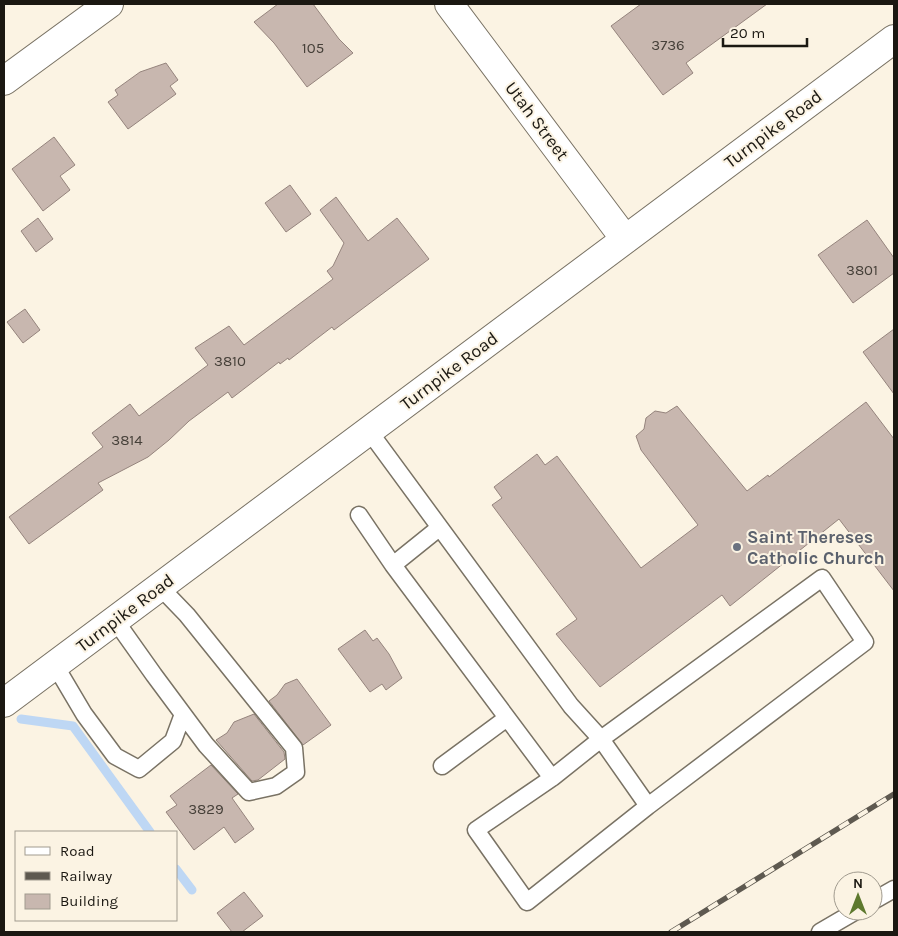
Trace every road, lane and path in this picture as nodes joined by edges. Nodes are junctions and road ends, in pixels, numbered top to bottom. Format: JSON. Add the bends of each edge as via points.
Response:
{"nodes":[{"id":1,"x":109,"y":4,"type":"edge"},
{"id":2,"x":448,"y":4,"type":"edge"},
{"id":3,"x":894,"y":39,"type":"edge"},
{"id":4,"x":4,"y":81,"type":"edge"},
{"id":5,"x":625,"y":239,"type":"junction"},
{"id":6,"x":369,"y":431,"type":"junction"},
{"id":7,"x":359,"y":515,"type":"dead end"},
{"id":8,"x":439,"y":528,"type":"junction"},
{"id":9,"x":393,"y":565,"type":"junction"},
{"id":10,"x":160,"y":587,"type":"junction"},
{"id":11,"x":115,"y":620,"type":"junction"},
{"id":12,"x":55,"y":665,"type":"junction"},
{"id":13,"x":4,"y":703,"type":"edge"},
{"id":14,"x":183,"y":714,"type":"junction"},
{"id":15,"x":507,"y":718,"type":"junction"},
{"id":16,"x":601,"y":739,"type":"junction"},
{"id":17,"x":442,"y":766,"type":"dead end"},
{"id":18,"x":552,"y":778,"type":"junction"},
{"id":19,"x":648,"y":806,"type":"junction"},
{"id":20,"x":894,"y":889,"type":"edge"},
{"id":21,"x":883,"y":895,"type":"edge"},
{"id":22,"x":839,"y":921,"type":"edge"},
{"id":23,"x":820,"y":932,"type":"edge"}],
"edges":[{"from":1,"to":4,"type":"main road"},
{"from":2,"to":5,"type":"main road","name":"Utah Street"},
{"from":3,"to":5,"type":"main road","name":"Turnpike Road"},
{"from":5,"to":6,"type":"main road","name":"Turnpike Road"},
{"from":6,"to":8,"type":"lane"},
{"from":6,"to":10,"type":"main road","name":"Turnpike Road"},
{"from":7,"to":9,"type":"lane"},
{"from":8,"to":9,"type":"lane"},
{"from":8,"to":16,"type":"lane","via":[[571,706]]},
{"from":9,"to":15,"type":"lane"},
{"from":10,"to":11,"type":"main road","name":"Turnpike Road"},
{"from":10,"to":14,"type":"lane","via":[[187,615],[294,748],[296,772],[276,786],[249,792]]},
{"from":11,"to":12,"type":"main road","name":"Turnpike Road"},
{"from":11,"to":14,"type":"lane"},
{"from":12,"to":13,"type":"main road","name":"Turnpike Road"},
{"from":12,"to":14,"type":"lane","via":[[84,714],[115,756],[139,768],[173,741]]},
{"from":15,"to":17,"type":"lane"},
{"from":15,"to":18,"type":"lane"},
{"from":16,"to":18,"type":"lane"},
{"from":16,"to":19,"type":"lane"},
{"from":16,"to":19,"type":"lane","via":[[822,578],[866,642]]},
{"from":18,"to":19,"type":"lane","via":[[476,830],[527,902]]},
{"from":20,"to":21,"type":"lane"},
{"from":22,"to":23,"type":"lane"}]}
